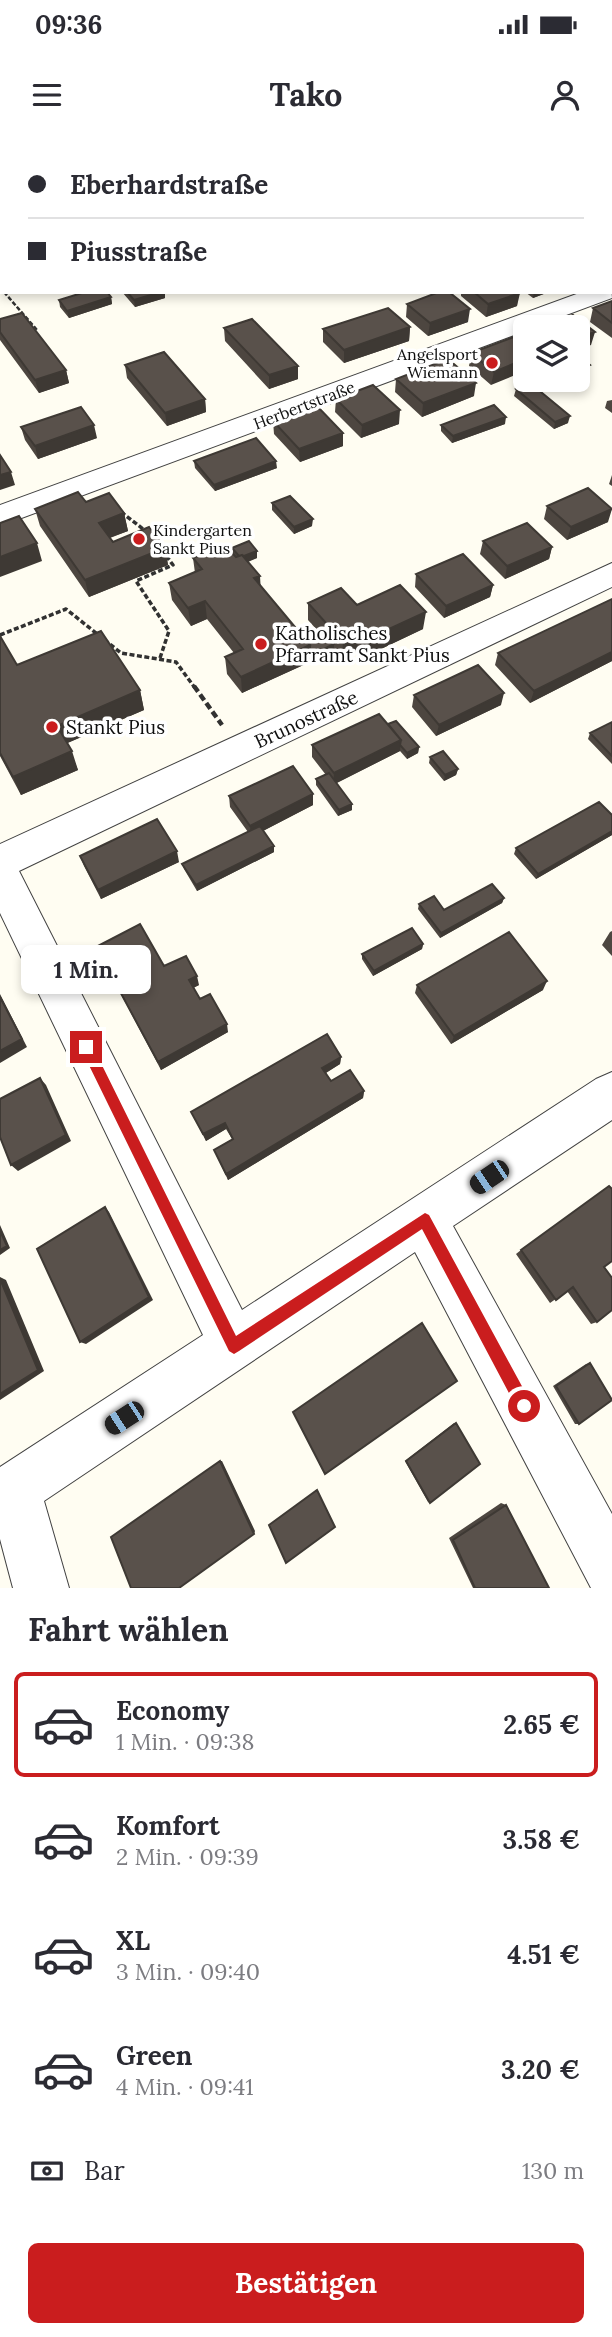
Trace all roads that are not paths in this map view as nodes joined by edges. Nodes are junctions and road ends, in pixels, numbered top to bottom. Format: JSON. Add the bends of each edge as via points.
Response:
{"nodes":[{"id":1,"x":602,"y":294,"type":"edge"},
{"id":2,"x":0,"y":516,"type":"edge"},
{"id":3,"x":612,"y":574,"type":"edge"},
{"id":4,"x":0,"y":862,"type":"edge"},
{"id":5,"x":0,"y":873,"type":"edge"},
{"id":6,"x":607,"y":1109,"type":"edge"},
{"id":7,"x":425,"y":1220,"type":"junction"},
{"id":8,"x":234,"y":1346,"type":"junction"},
{"id":9,"x":7,"y":1495,"type":"edge"},
{"id":10,"x":612,"y":1570,"type":"edge"},
{"id":11,"x":41,"y":1588,"type":"edge"}],
"edges":[{"from":1,"to":2,"type":"street","name":"Herbertstraße"},
{"from":3,"to":4,"type":"street","name":"Brunostraße"},
{"from":5,"to":8,"type":"street"},
{"from":6,"to":7,"type":"street"},
{"from":7,"to":8,"type":"street"},
{"from":7,"to":10,"type":"street"},
{"from":8,"to":9,"type":"street"},
{"from":9,"to":11,"type":"street"}]}
